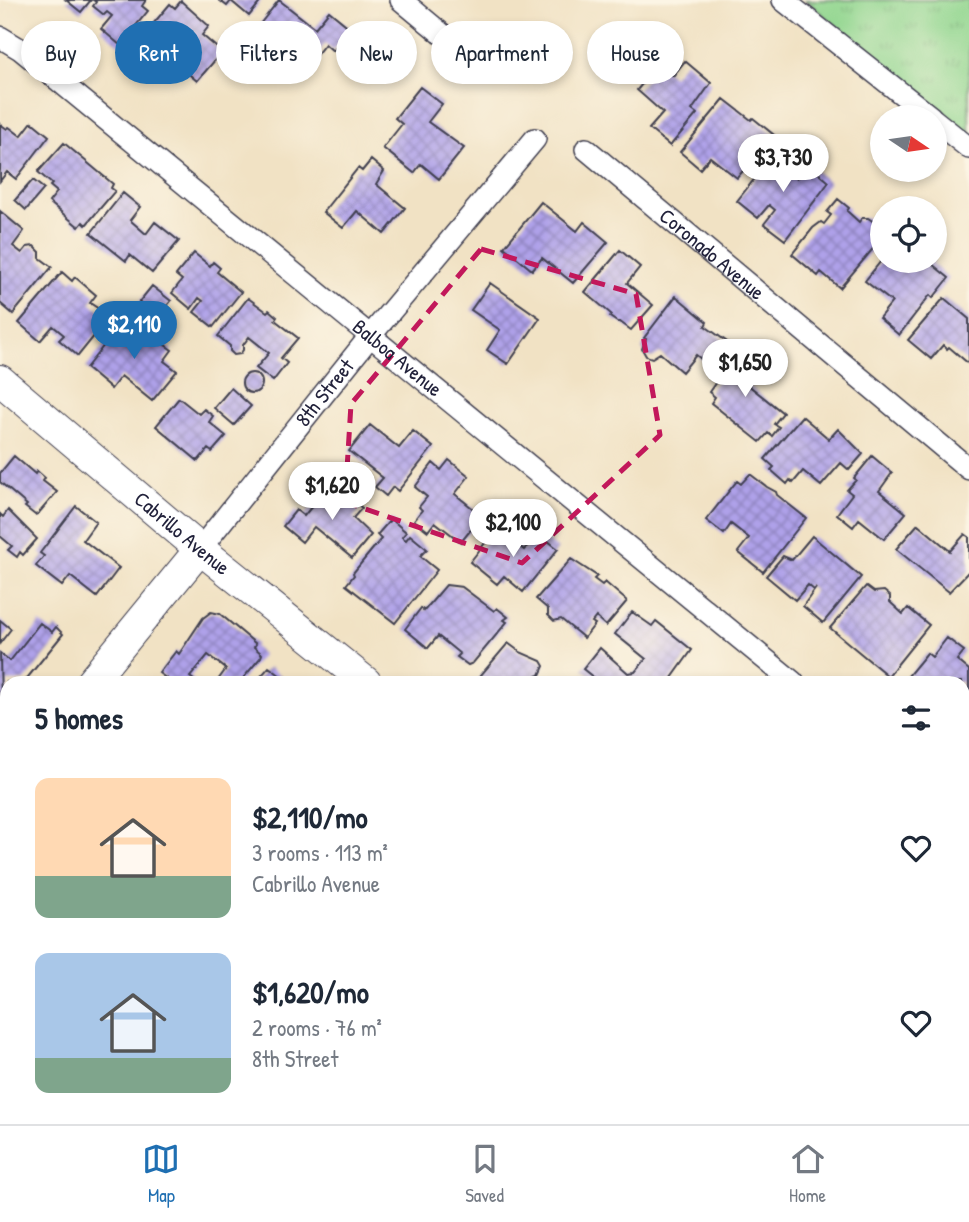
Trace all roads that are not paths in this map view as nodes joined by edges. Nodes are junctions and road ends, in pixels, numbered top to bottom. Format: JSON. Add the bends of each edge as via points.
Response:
{"nodes":[{"id":1,"x":401,"y":0,"type":"edge"},
{"id":2,"x":783,"y":0,"type":"edge"},
{"id":3,"x":431,"y":25,"type":"edge"},
{"id":4,"x":0,"y":37,"type":"edge"},
{"id":5,"x":915,"y":105,"type":"edge"},
{"id":6,"x":947,"y":130,"type":"edge"},
{"id":7,"x":535,"y":139,"type":"dead end"},
{"id":8,"x":969,"y":148,"type":"edge"},
{"id":9,"x":586,"y":149,"type":"dead end"},
{"id":10,"x":371,"y":335,"type":"junction"},
{"id":11,"x":0,"y":380,"type":"edge"},
{"id":12,"x":969,"y":469,"type":"edge"},
{"id":13,"x":200,"y":549,"type":"junction"},
{"id":14,"x":96,"y":676,"type":"edge"},
{"id":15,"x":359,"y":676,"type":"edge"},
{"id":16,"x":786,"y":676,"type":"edge"}],
"edges":[{"from":1,"to":3,"type":"street"},
{"from":2,"to":5,"type":"street"},
{"from":4,"to":10,"type":"street","name":"Balboa Avenue"},
{"from":6,"to":8,"type":"street"},
{"from":7,"to":10,"type":"street","name":"8th Street"},
{"from":9,"to":12,"type":"street","name":"Coronado Avenue"},
{"from":10,"to":13,"type":"street","name":"8th Street"},
{"from":10,"to":16,"type":"street","name":"Balboa Avenue"},
{"from":11,"to":13,"type":"street","name":"Cabrillo Avenue"},
{"from":13,"to":14,"type":"street","name":"8th Street"},
{"from":13,"to":15,"type":"street","name":"Cabrillo Avenue"}]}
